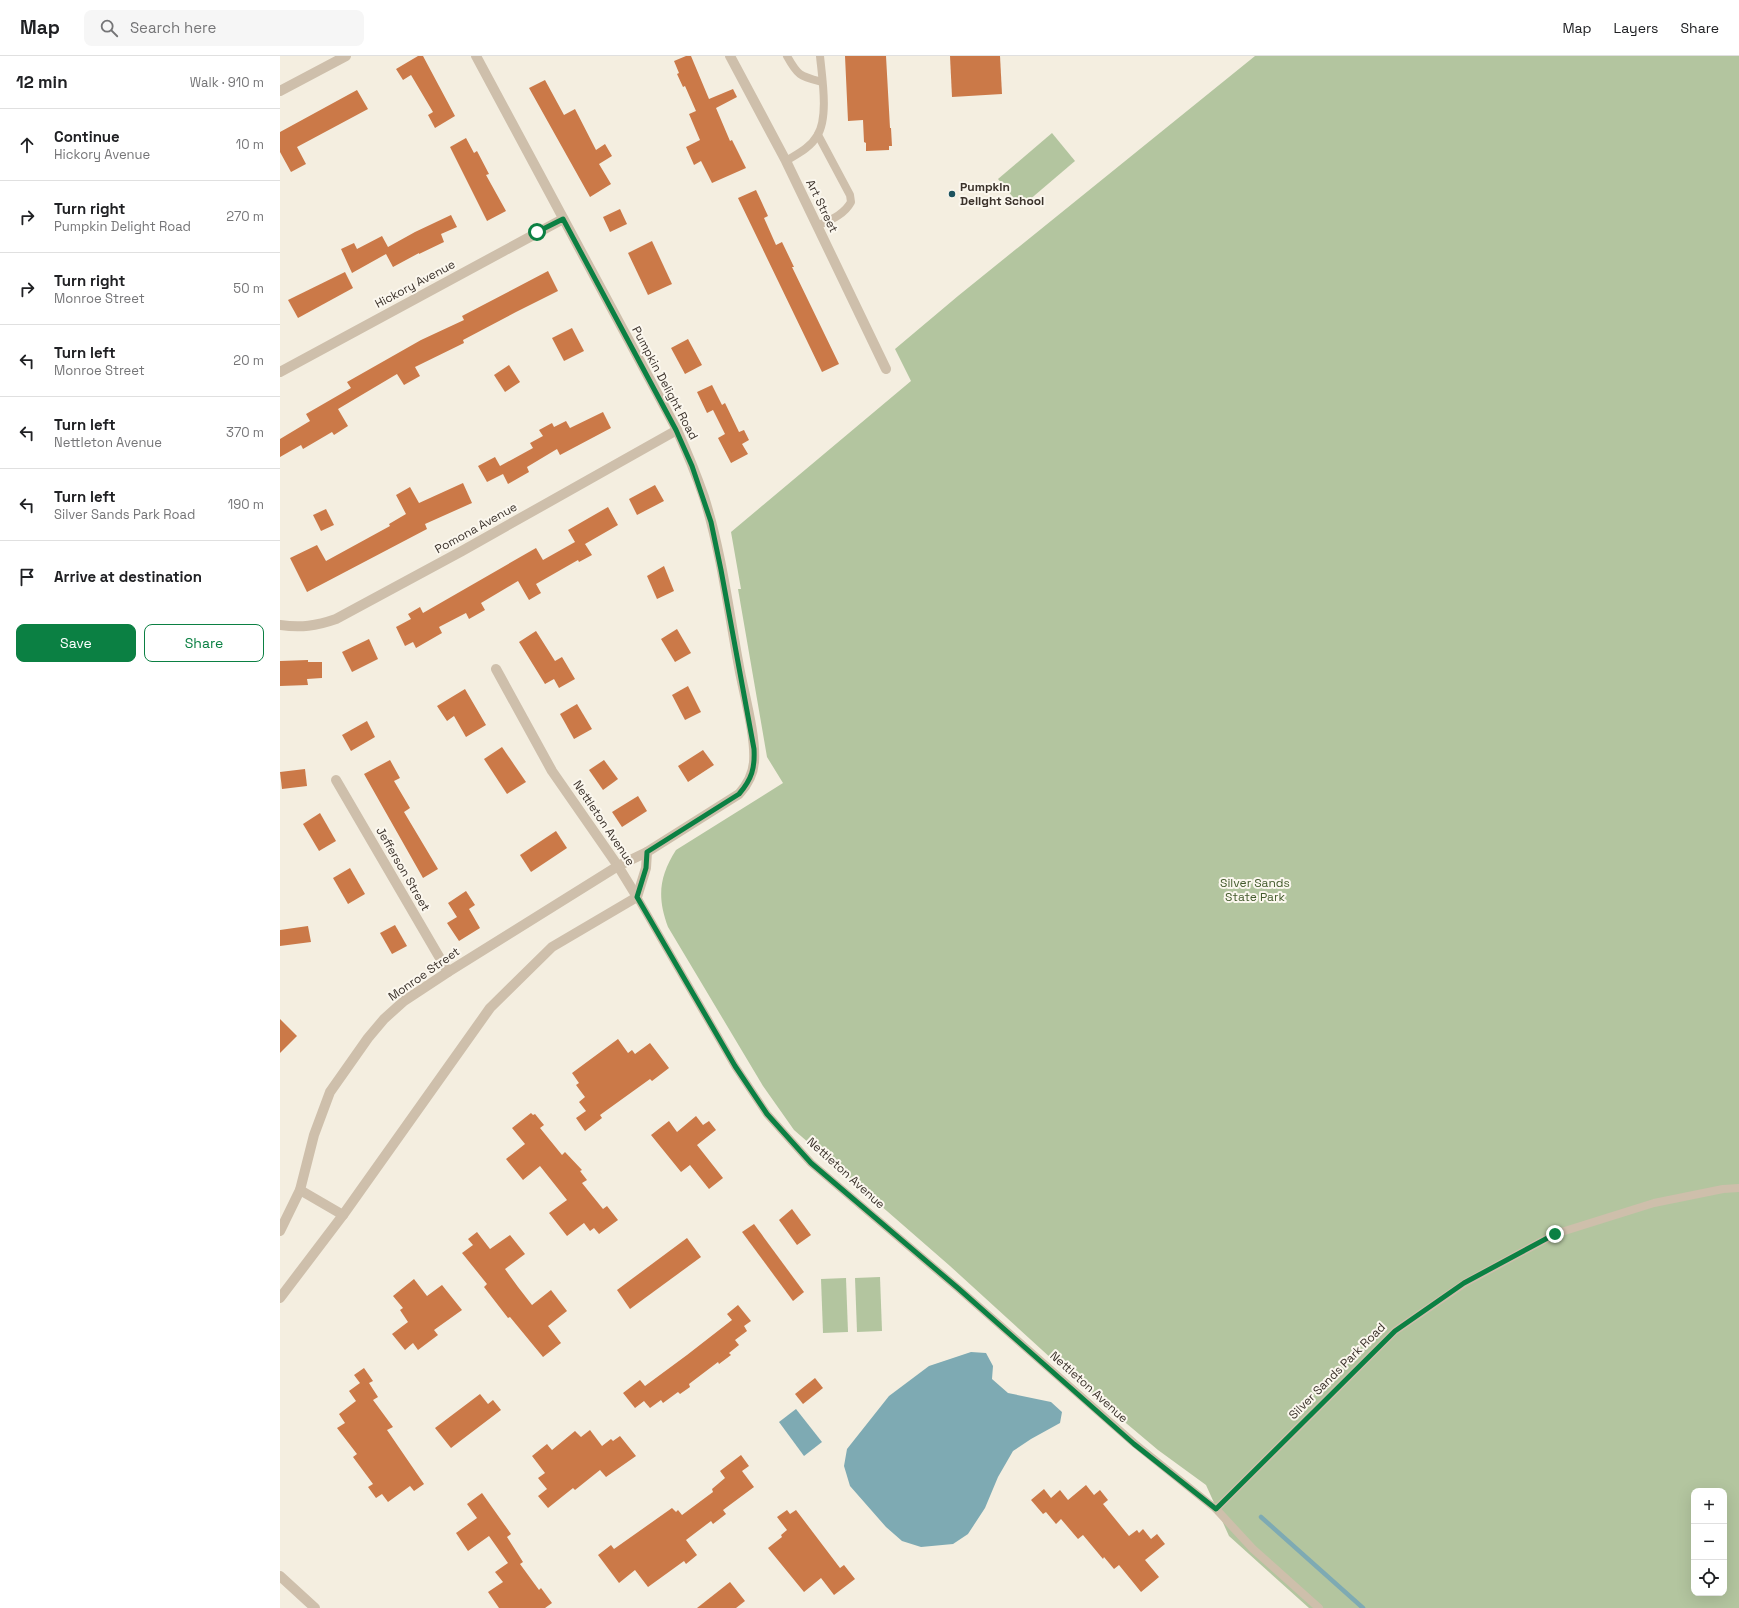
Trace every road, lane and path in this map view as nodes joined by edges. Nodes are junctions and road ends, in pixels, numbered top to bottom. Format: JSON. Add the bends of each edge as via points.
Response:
{"nodes":[{"id":1,"x":346,"y":56,"type":"edge"},
{"id":2,"x":476,"y":56,"type":"edge"},
{"id":3,"x":730,"y":56,"type":"edge"},
{"id":4,"x":787,"y":56,"type":"edge"},
{"id":5,"x":820,"y":56,"type":"edge"},
{"id":6,"x":822,"y":82,"type":"junction"},
{"id":7,"x":280,"y":91,"type":"edge"},
{"id":8,"x":818,"y":136,"type":"junction"},
{"id":9,"x":786,"y":161,"type":"junction"},
{"id":10,"x":563,"y":219,"type":"junction"},
{"id":11,"x":817,"y":226,"type":"junction"},
{"id":12,"x":886,"y":369,"type":"dead end"},
{"id":13,"x":280,"y":372,"type":"edge"},
{"id":14,"x":676,"y":430,"type":"junction"},
{"id":15,"x":280,"y":625,"type":"edge"},
{"id":16,"x":496,"y":669,"type":"dead end"},
{"id":17,"x":336,"y":780,"type":"dead end"},
{"id":18,"x":739,"y":794,"type":"joint"},
{"id":19,"x":647,"y":852,"type":"junction"},
{"id":20,"x":618,"y":866,"type":"junction"},
{"id":21,"x":637,"y":897,"type":"junction"},
{"id":22,"x":448,"y":972,"type":"junction"},
{"id":23,"x":1739,"y":1188,"type":"edge"},
{"id":24,"x":300,"y":1190,"type":"junction"},
{"id":25,"x":343,"y":1216,"type":"junction"},
{"id":26,"x":280,"y":1231,"type":"edge"},
{"id":27,"x":280,"y":1298,"type":"edge"},
{"id":28,"x":1216,"y":1509,"type":"junction"},
{"id":29,"x":280,"y":1576,"type":"edge"},
{"id":30,"x":315,"y":1608,"type":"edge"},
{"id":31,"x":1319,"y":1608,"type":"edge"}],
"edges":[{"from":1,"to":7,"type":"street"},
{"from":2,"to":10,"type":"street","name":"Pumpkin Delight Road"},
{"from":3,"to":9,"type":"street","name":"Art Street"},
{"from":4,"to":6,"type":"lane","via":[[795,71]]},
{"from":5,"to":6,"type":"lane"},
{"from":6,"to":8,"type":"lane","via":[[822,119]]},
{"from":8,"to":9,"type":"lane","via":[[806,149]]},
{"from":8,"to":11,"type":"lane","via":[[850,195],[851,202],[847,209]]},
{"from":9,"to":11,"type":"street","name":"Art Street"},
{"from":10,"to":13,"type":"street","name":"Hickory Avenue"},
{"from":10,"to":14,"type":"street","name":"Pumpkin Delight Road"},
{"from":11,"to":12,"type":"street","name":"Art Street"},
{"from":14,"to":15,"type":"street","name":"Pomona Avenue","via":[[469,547],[336,618],[318,625]]},
{"from":14,"to":18,"type":"street","name":"Pumpkin Delight Road","via":[[692,466],[711,522],[748,710],[754,762],[748,784]]},
{"from":16,"to":20,"type":"street","name":"Nettleton Avenue","via":[[552,771]]},
{"from":17,"to":22,"type":"street","name":"Jefferson Street"},
{"from":18,"to":19,"type":"street","name":"Monroe Street"},
{"from":19,"to":20,"type":"street","name":"Monroe Street"},
{"from":19,"to":21,"type":"street","via":[[646,868]]},
{"from":20,"to":21,"type":"street","name":"Nettleton Avenue"},
{"from":20,"to":22,"type":"street","name":"Monroe Street"},
{"from":21,"to":25,"type":"street","via":[[552,947],[490,1008]]},
{"from":21,"to":28,"type":"lane","name":"Nettleton Avenue","via":[[735,1066],[767,1114],[811,1163],[959,1289],[1134,1444]]},
{"from":22,"to":24,"type":"street","name":"Monroe Street","via":[[404,1001],[384,1019],[339,1078],[323,1109]]},
{"from":23,"to":28,"type":"lane","name":"Silver Sands Park Road","via":[[1654,1203],[1555,1234],[1464,1283],[1395,1331]]},
{"from":24,"to":25,"type":"street"},
{"from":24,"to":26,"type":"street","name":"Monroe Street"},
{"from":25,"to":27,"type":"street"},
{"from":28,"to":31,"type":"lane","name":"Nettleton Avenue","via":[[1253,1549]]},
{"from":29,"to":30,"type":"street"}]}
